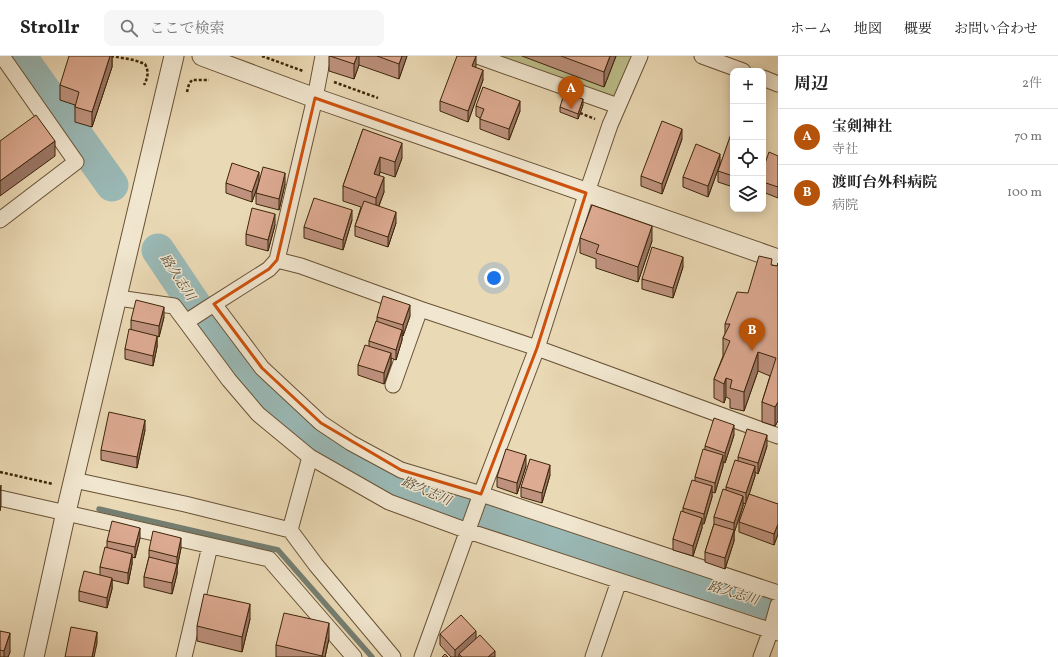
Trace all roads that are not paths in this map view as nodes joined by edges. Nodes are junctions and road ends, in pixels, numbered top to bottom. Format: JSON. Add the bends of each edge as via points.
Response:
{"nodes":[{"id":1,"x":2,"y":56,"type":"edge"},
{"id":2,"x":174,"y":56,"type":"edge"},
{"id":3,"x":202,"y":56,"type":"edge"},
{"id":4,"x":323,"y":56,"type":"edge"},
{"id":5,"x":477,"y":56,"type":"edge"},
{"id":6,"x":640,"y":56,"type":"edge"},
{"id":7,"x":702,"y":56,"type":"edge"},
{"id":8,"x":735,"y":68,"type":"edge"},
{"id":9,"x":766,"y":79,"type":"edge"},
{"id":10,"x":778,"y":84,"type":"edge"},
{"id":11,"x":315,"y":98,"type":"junction"},
{"id":12,"x":618,"y":106,"type":"junction"},
{"id":13,"x":586,"y":193,"type":"junction"},
{"id":14,"x":0,"y":220,"type":"edge"},
{"id":15,"x":778,"y":259,"type":"edge"},
{"id":16,"x":277,"y":260,"type":"junction"},
{"id":17,"x":118,"y":298,"type":"junction"},
{"id":18,"x":420,"y":309,"type":"junction"},
{"id":19,"x":201,"y":313,"type":"junction"},
{"id":20,"x":537,"y":348,"type":"junction"},
{"id":21,"x":393,"y":385,"type":"dead end"},
{"id":22,"x":778,"y":436,"type":"edge"},
{"id":23,"x":310,"y":457,"type":"junction"},
{"id":24,"x":74,"y":480,"type":"junction"},
{"id":25,"x":0,"y":498,"type":"edge"},
{"id":26,"x":480,"y":498,"type":"junction"},
{"id":27,"x":66,"y":512,"type":"junction"},
{"id":28,"x":469,"y":527,"type":"junction"},
{"id":29,"x":290,"y":530,"type":"junction"},
{"id":30,"x":210,"y":546,"type":"junction"},
{"id":31,"x":619,"y":580,"type":"junction"},
{"id":32,"x":778,"y":593,"type":"edge"},
{"id":33,"x":778,"y":605,"type":"edge"},
{"id":34,"x":774,"y":628,"type":"edge"},
{"id":35,"x":340,"y":642,"type":"junction"},
{"id":36,"x":34,"y":657,"type":"edge"},
{"id":37,"x":184,"y":657,"type":"edge"},
{"id":38,"x":336,"y":657,"type":"edge"},
{"id":39,"x":354,"y":657,"type":"edge"},
{"id":40,"x":393,"y":657,"type":"edge"},
{"id":41,"x":422,"y":657,"type":"edge"},
{"id":42,"x":593,"y":657,"type":"edge"},
{"id":43,"x":761,"y":657,"type":"edge"}],
"edges":[{"from":1,"to":14,"type":"street","via":[[76,162]]},
{"from":2,"to":17,"type":"street"},
{"from":3,"to":11,"type":"street"},
{"from":4,"to":11,"type":"street"},
{"from":5,"to":12,"type":"street"},
{"from":6,"to":12,"type":"street"},
{"from":7,"to":8,"type":"street"},
{"from":9,"to":10,"type":"street"},
{"from":11,"to":13,"type":"street"},
{"from":11,"to":16,"type":"street"},
{"from":12,"to":13,"type":"street"},
{"from":13,"to":15,"type":"street"},
{"from":13,"to":20,"type":"street"},
{"from":16,"to":18,"type":"street","via":[[301,266]]},
{"from":16,"to":19,"type":"street","via":[[269,269]]},
{"from":17,"to":19,"type":"street","via":[[174,306]]},
{"from":17,"to":24,"type":"street"},
{"from":18,"to":20,"type":"street"},
{"from":18,"to":21,"type":"street"},
{"from":19,"to":23,"type":"street","via":[[230,380],[258,414]]},
{"from":19,"to":26,"type":"street","via":[[321,423],[351,443],[401,470]]},
{"from":20,"to":22,"type":"street"},
{"from":20,"to":26,"type":"street"},
{"from":23,"to":28,"type":"street","via":[[389,502]]},
{"from":23,"to":29,"type":"street"},
{"from":24,"to":27,"type":"street"},
{"from":24,"to":29,"type":"street"},
{"from":25,"to":27,"type":"street"},
{"from":26,"to":28,"type":"street"},
{"from":26,"to":32,"type":"street"},
{"from":27,"to":30,"type":"street"},
{"from":27,"to":36,"type":"street"},
{"from":28,"to":31,"type":"street"},
{"from":28,"to":41,"type":"street"},
{"from":29,"to":40,"type":"street"},
{"from":30,"to":35,"type":"street","via":[[269,559]]},
{"from":30,"to":37,"type":"street"},
{"from":31,"to":34,"type":"street"},
{"from":31,"to":42,"type":"street"},
{"from":33,"to":34,"type":"street"},
{"from":34,"to":43,"type":"street"},
{"from":35,"to":38,"type":"street"},
{"from":35,"to":39,"type":"street"}]}
